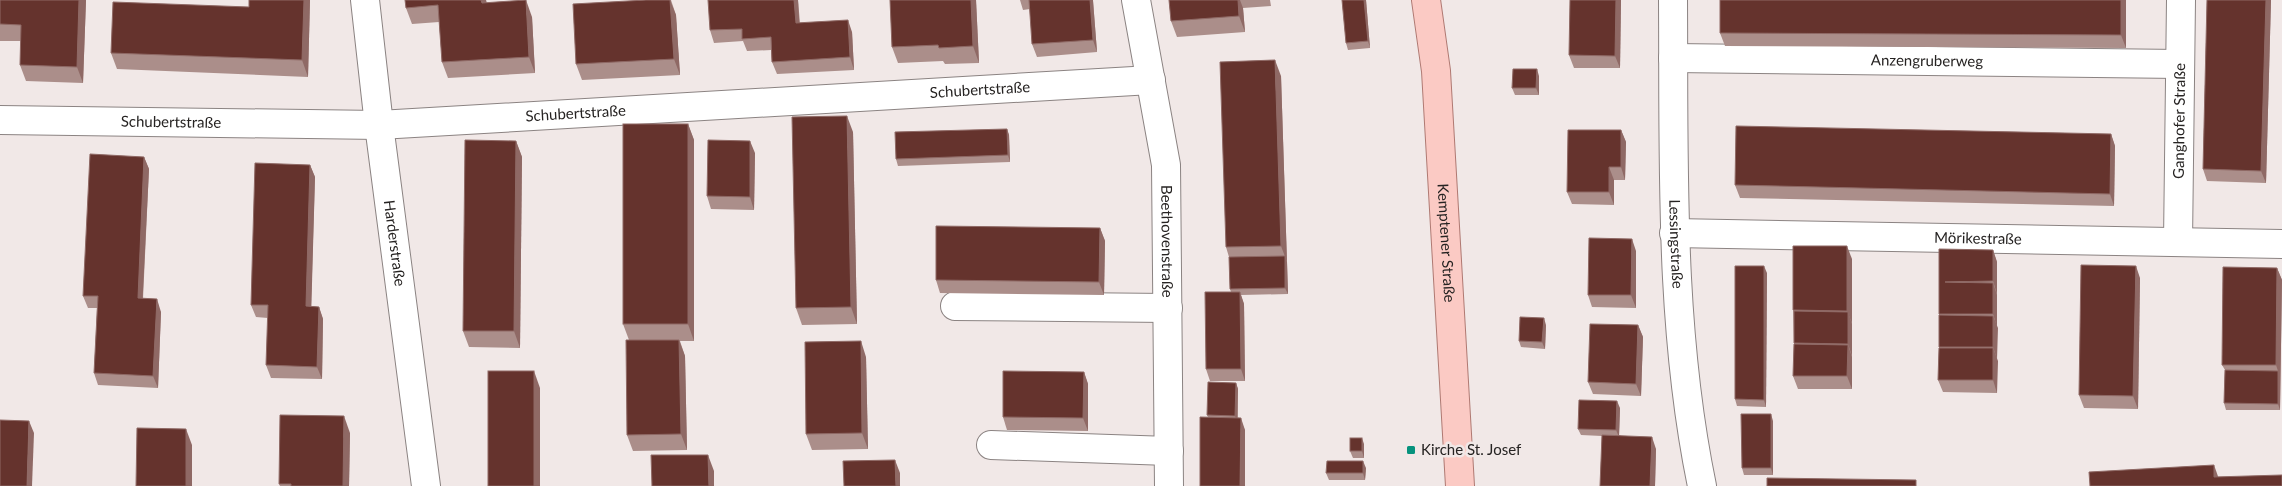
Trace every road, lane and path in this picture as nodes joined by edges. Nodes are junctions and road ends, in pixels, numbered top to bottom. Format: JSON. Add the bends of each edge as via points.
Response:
{"nodes":[{"id":1,"x":365,"y":0,"type":"edge"},
{"id":2,"x":1136,"y":0,"type":"edge"},
{"id":3,"x":1426,"y":0,"type":"edge"},
{"id":4,"x":1672,"y":0,"type":"edge"},
{"id":5,"x":2181,"y":0,"type":"edge"},
{"id":6,"x":1673,"y":58,"type":"junction"},
{"id":7,"x":2180,"y":64,"type":"junction"},
{"id":8,"x":1151,"y":80,"type":"junction"},
{"id":9,"x":0,"y":120,"type":"edge"},
{"id":10,"x":379,"y":125,"type":"junction"},
{"id":11,"x":1674,"y":233,"type":"junction"},
{"id":12,"x":2178,"y":242,"type":"junction"},
{"id":13,"x":2282,"y":244,"type":"edge"},
{"id":14,"x":955,"y":306,"type":"dead end"},
{"id":15,"x":1168,"y":308,"type":"junction"},
{"id":16,"x":991,"y":445,"type":"dead end"},
{"id":17,"x":1169,"y":451,"type":"junction"},
{"id":18,"x":426,"y":486,"type":"edge"},
{"id":19,"x":1170,"y":486,"type":"edge"},
{"id":20,"x":1460,"y":486,"type":"edge"},
{"id":21,"x":1702,"y":486,"type":"edge"}],
"edges":[{"from":1,"to":10,"type":"street","name":"Harderstraße"},
{"from":2,"to":8,"type":"street","name":"Beethovenstraße"},
{"from":3,"to":20,"type":"main road","name":"Kemptener Straße","via":[[1436,71]]},
{"from":4,"to":6,"type":"street","name":"Lessingstraße"},
{"from":5,"to":7,"type":"street","name":"Ganghofer Straße"},
{"from":6,"to":7,"type":"street","name":"Anzengruberweg"},
{"from":6,"to":11,"type":"street","name":"Lessingstraße"},
{"from":7,"to":12,"type":"street","name":"Ganghofer Straße"},
{"from":8,"to":10,"type":"street","name":"Schubertstraße"},
{"from":8,"to":15,"type":"street","name":"Beethovenstraße","via":[[1166,165]]},
{"from":9,"to":10,"type":"street","name":"Schubertstraße"},
{"from":10,"to":18,"type":"street","name":"Harderstraße"},
{"from":11,"to":12,"type":"street","name":"Mörikestraße"},
{"from":11,"to":21,"type":"street","name":"Lessingstraße","via":[[1690,429]]},
{"from":12,"to":13,"type":"street","name":"Mörikestraße"},
{"from":14,"to":15,"type":"street"},
{"from":15,"to":17,"type":"street","name":"Beethovenstraße"},
{"from":16,"to":17,"type":"street"},
{"from":17,"to":19,"type":"street","name":"Beethovenstraße"}]}
